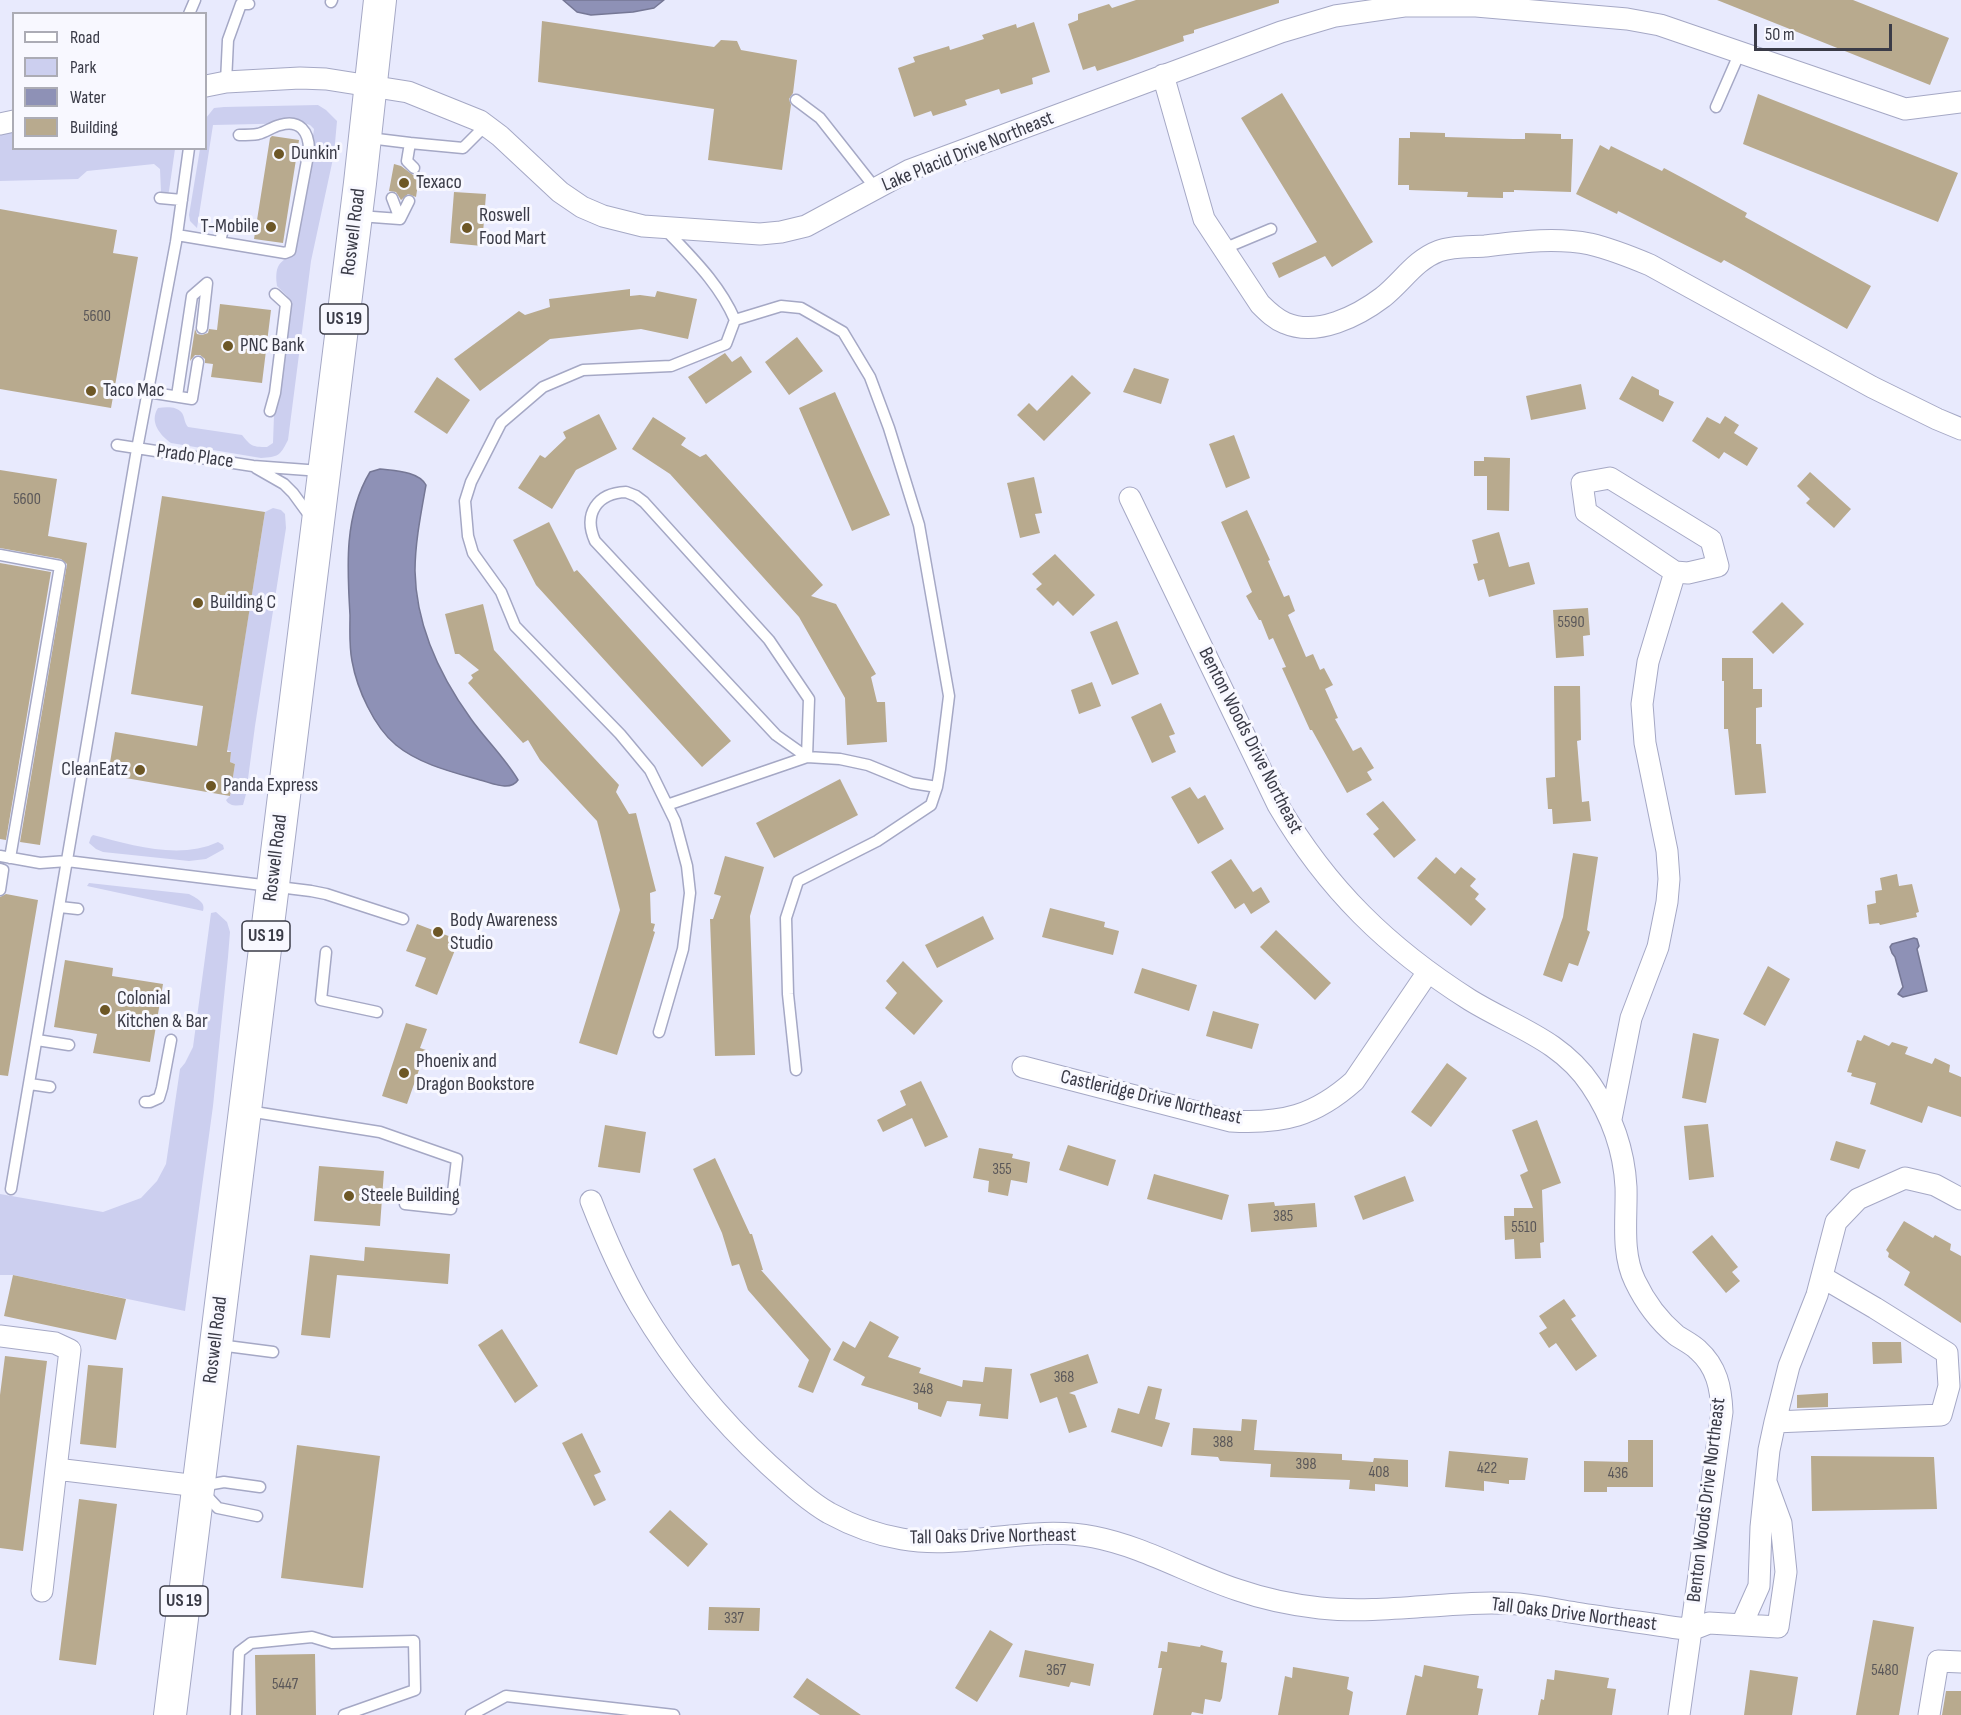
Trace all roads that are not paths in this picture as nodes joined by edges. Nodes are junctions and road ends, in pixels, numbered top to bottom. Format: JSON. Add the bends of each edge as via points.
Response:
{"nodes":[{"id":1,"x":380,"y":0,"type":"edge"},
{"id":2,"x":245,"y":4,"type":"dead end"},
{"id":3,"x":1740,"y":52,"type":"junction"},
{"id":4,"x":1163,"y":75,"type":"junction"},
{"id":5,"x":216,"y":84,"type":"edge"},
{"id":6,"x":371,"y":86,"type":"junction"},
{"id":7,"x":796,"y":100,"type":"dead end"},
{"id":8,"x":1961,"y":102,"type":"edge"},
{"id":9,"x":1716,"y":107,"type":"dead end"},
{"id":10,"x":486,"y":125,"type":"junction"},
{"id":11,"x":239,"y":135,"type":"dead end"},
{"id":12,"x":365,"y":137,"type":"junction"},
{"id":13,"x":410,"y":143,"type":"junction"},
{"id":14,"x":189,"y":150,"type":"edge"},
{"id":15,"x":406,"y":165,"type":"dead end"},
{"id":16,"x":876,"y":189,"type":"junction"},
{"id":17,"x":160,"y":198,"type":"dead end"},
{"id":18,"x":392,"y":198,"type":"dead end"},
{"id":19,"x":182,"y":200,"type":"junction"},
{"id":20,"x":409,"y":201,"type":"dead end"},
{"id":21,"x":356,"y":215,"type":"junction"},
{"id":22,"x":400,"y":219,"type":"junction"},
{"id":23,"x":224,"y":224,"type":"dead end"},
{"id":24,"x":664,"y":228,"type":"junction"},
{"id":25,"x":1271,"y":230,"type":"dead end"},
{"id":26,"x":177,"y":235,"type":"junction"},
{"id":27,"x":220,"y":242,"type":"junction"},
{"id":28,"x":1224,"y":249,"type":"junction"},
{"id":29,"x":275,"y":294,"type":"dead end"},
{"id":30,"x":735,"y":320,"type":"junction"},
{"id":31,"x":202,"y":328,"type":"dead end"},
{"id":32,"x":198,"y":362,"type":"dead end"},
{"id":33,"x":148,"y":392,"type":"junction"},
{"id":34,"x":177,"y":396,"type":"junction"},
{"id":35,"x":270,"y":411,"type":"dead end"},
{"id":36,"x":1961,"y":429,"type":"edge"},
{"id":37,"x":117,"y":445,"type":"dead end"},
{"id":38,"x":137,"y":449,"type":"junction"},
{"id":39,"x":253,"y":466,"type":"junction"},
{"id":40,"x":324,"y":472,"type":"junction"},
{"id":41,"x":1130,"y":498,"type":"dead end"},
{"id":42,"x":317,"y":527,"type":"junction"},
{"id":43,"x":0,"y":555,"type":"edge"},
{"id":44,"x":1675,"y":572,"type":"junction"},
{"id":45,"x":807,"y":757,"type":"junction"},
{"id":46,"x":937,"y":787,"type":"junction"},
{"id":47,"x":668,"y":805,"type":"junction"},
{"id":48,"x":5,"y":857,"type":"edge"},
{"id":49,"x":67,"y":861,"type":"junction"},
{"id":50,"x":0,"y":869,"type":"edge"},
{"id":51,"x":272,"y":886,"type":"junction"},
{"id":52,"x":0,"y":890,"type":"edge"},
{"id":53,"x":60,"y":907,"type":"junction"},
{"id":54,"x":78,"y":909,"type":"dead end"},
{"id":55,"x":403,"y":919,"type":"dead end"},
{"id":56,"x":326,"y":952,"type":"dead end"},
{"id":57,"x":1428,"y":972,"type":"junction"},
{"id":58,"x":377,"y":1012,"type":"dead end"},
{"id":59,"x":658,"y":1032,"type":"dead end"},
{"id":60,"x":37,"y":1040,"type":"junction"},
{"id":61,"x":171,"y":1040,"type":"dead end"},
{"id":62,"x":69,"y":1045,"type":"dead end"},
{"id":63,"x":1023,"y":1067,"type":"dead end"},
{"id":64,"x":796,"y":1070,"type":"dead end"},
{"id":65,"x":30,"y":1084,"type":"junction"},
{"id":66,"x":50,"y":1087,"type":"dead end"},
{"id":67,"x":145,"y":1102,"type":"dead end"},
{"id":68,"x":245,"y":1110,"type":"junction"},
{"id":69,"x":1611,"y":1119,"type":"junction"},
{"id":70,"x":11,"y":1189,"type":"dead end"},
{"id":71,"x":1961,"y":1199,"type":"edge"},
{"id":72,"x":591,"y":1201,"type":"dead end"},
{"id":73,"x":405,"y":1204,"type":"dead end"},
{"id":74,"x":1822,"y":1277,"type":"junction"},
{"id":75,"x":0,"y":1336,"type":"edge"},
{"id":76,"x":216,"y":1345,"type":"junction"},
{"id":77,"x":273,"y":1352,"type":"dead end"},
{"id":78,"x":1775,"y":1422,"type":"junction"},
{"id":79,"x":56,"y":1469,"type":"junction"},
{"id":80,"x":1766,"y":1482,"type":"junction"},
{"id":81,"x":198,"y":1486,"type":"junction"},
{"id":82,"x":260,"y":1487,"type":"dead end"},
{"id":83,"x":257,"y":1516,"type":"dead end"},
{"id":84,"x":42,"y":1591,"type":"dead end"},
{"id":85,"x":1742,"y":1624,"type":"junction"},
{"id":86,"x":1691,"y":1630,"type":"junction"},
{"id":87,"x":1961,"y":1662,"type":"edge"},
{"id":88,"x":170,"y":1715,"type":"edge"},
{"id":89,"x":236,"y":1715,"type":"edge"},
{"id":90,"x":344,"y":1715,"type":"edge"},
{"id":91,"x":471,"y":1715,"type":"edge"},
{"id":92,"x":674,"y":1715,"type":"edge"},
{"id":93,"x":1679,"y":1715,"type":"edge"},
{"id":94,"x":1929,"y":1715,"type":"edge"}],
"edges":[{"from":1,"to":6,"type":"main road","name":"Roswell Road","number":"US 19"},
{"from":2,"to":5,"type":"lane","via":[[228,40]]},
{"from":3,"to":4,"type":"street","name":"Lake Placid Drive Northeast","via":[[1660,25],[1627,19],[1476,6],[1404,6],[1335,16]]},
{"from":3,"to":8,"type":"street","name":"Lake Placid Drive Northeast","via":[[1905,109]]},
{"from":3,"to":9,"type":"lane"},
{"from":4,"to":16,"type":"street","name":"Lake Placid Drive Northeast","via":[[910,171]]},
{"from":4,"to":28,"type":"street","via":[[1204,219]]},
{"from":5,"to":6,"type":"street","name":"Lake Placid Drive Northeast","via":[[309,78]]},
{"from":6,"to":10,"type":"street","name":"Lake Placid Drive Northeast","via":[[408,92]]},
{"from":6,"to":12,"type":"main road","name":"Roswell Road","number":"US 19"},
{"from":7,"to":16,"type":"lane","via":[[820,118]]},
{"from":10,"to":13,"type":"lane","via":[[463,148]]},
{"from":10,"to":24,"type":"street","name":"Lake Placid Drive Northeast","via":[[582,207],[603,216]]},
{"from":11,"to":27,"type":"lane","via":[[259,134],[288,123],[306,131],[309,150],[300,203],[290,251]]},
{"from":12,"to":13,"type":"lane"},
{"from":12,"to":21,"type":"main road","name":"Roswell Road","number":"US 19"},
{"from":13,"to":15,"type":"lane"},
{"from":14,"to":19,"type":"lane"},
{"from":16,"to":24,"type":"street","name":"Lake Placid Drive Northeast","via":[[806,226],[781,232]]},
{"from":17,"to":19,"type":"lane"},
{"from":18,"to":22,"type":"lane"},
{"from":19,"to":26,"type":"lane"},
{"from":20,"to":22,"type":"lane"},
{"from":21,"to":22,"type":"lane"},
{"from":21,"to":40,"type":"main road","name":"Roswell Road","number":"US 19"},
{"from":23,"to":27,"type":"lane"},
{"from":24,"to":30,"type":"lane","via":[[714,282]]},
{"from":25,"to":28,"type":"lane"},
{"from":26,"to":27,"type":"lane"},
{"from":26,"to":33,"type":"lane"},
{"from":28,"to":36,"type":"street","via":[[1260,304],[1272,315],[1286,324],[1316,328],[1351,317],[1383,296],[1420,260],[1441,250],[1538,241],[1588,244],[1650,265],[1872,387]]},
{"from":29,"to":35,"type":"lane","via":[[286,304]]},
{"from":30,"to":46,"type":"lane","via":[[781,306],[801,308],[843,332],[870,377],[919,525],[949,696]]},
{"from":30,"to":47,"type":"lane","via":[[726,344],[671,366],[583,370],[543,387],[501,423],[465,501],[473,553],[501,592],[515,626],[627,743],[650,770]]},
{"from":31,"to":34,"type":"lane","via":[[207,283],[192,296]]},
{"from":32,"to":34,"type":"lane","via":[[192,399]]},
{"from":33,"to":34,"type":"lane"},
{"from":33,"to":38,"type":"lane"},
{"from":37,"to":38,"type":"lane","name":"Prado Place"},
{"from":38,"to":39,"type":"lane","name":"Prado Place"},
{"from":38,"to":49,"type":"lane"},
{"from":39,"to":40,"type":"lane","name":"Prado Place"},
{"from":39,"to":42,"type":"lane","name":"Prado Place","via":[[288,489]]},
{"from":40,"to":42,"type":"main road","name":"Roswell Road","number":"US 19"},
{"from":41,"to":57,"type":"street","name":"Benton Woods Drive Northeast","via":[[1291,827],[1350,904]]},
{"from":42,"to":51,"type":"main road","name":"Roswell Road","number":"US 19"},
{"from":43,"to":48,"type":"lane","via":[[60,566]]},
{"from":44,"to":44,"type":"street","via":[[1586,512],[1582,483],[1610,478],[1711,540],[1718,566]]},
{"from":44,"to":69,"type":"street","via":[[1648,662],[1642,704],[1645,743],[1667,851],[1667,902],[1658,947],[1631,1018]]},
{"from":45,"to":45,"type":"lane","via":[[776,735],[595,541],[591,532],[592,511],[606,496],[626,492],[644,502],[769,640],[809,699]]},
{"from":45,"to":46,"type":"lane","via":[[868,765],[912,783]]},
{"from":45,"to":47,"type":"lane"},
{"from":46,"to":64,"type":"lane","via":[[931,805],[877,841],[798,881],[786,918]]},
{"from":47,"to":59,"type":"lane","via":[[687,866],[690,893],[683,950]]},
{"from":48,"to":49,"type":"lane","via":[[40,863]]},
{"from":49,"to":51,"type":"lane"},
{"from":49,"to":53,"type":"lane"},
{"from":50,"to":52,"type":"lane"},
{"from":51,"to":55,"type":"lane","via":[[326,894]]},
{"from":51,"to":68,"type":"main road","name":"Roswell Road","number":"US 19"},
{"from":53,"to":54,"type":"lane"},
{"from":53,"to":60,"type":"lane"},
{"from":56,"to":58,"type":"lane","via":[[321,1000]]},
{"from":57,"to":63,"type":"street","name":"Castleridge Drive Northeast","via":[[1354,1081],[1323,1105],[1287,1119],[1231,1121]]},
{"from":57,"to":69,"type":"street","name":"Benton Woods Drive Northeast","via":[[1537,1035],[1564,1055],[1591,1084]]},
{"from":60,"to":62,"type":"lane"},
{"from":60,"to":65,"type":"lane"},
{"from":61,"to":67,"type":"lane","via":[[159,1098]]},
{"from":65,"to":66,"type":"lane"},
{"from":65,"to":70,"type":"lane"},
{"from":68,"to":73,"type":"lane","via":[[380,1132],[458,1159],[451,1209]]},
{"from":68,"to":76,"type":"main road","name":"Roswell Road","number":"US 19"},
{"from":69,"to":86,"type":"street","name":"Benton Woods Drive Northeast","via":[[1624,1166],[1625,1239],[1633,1278],[1659,1319],[1708,1360],[1722,1392]]},
{"from":71,"to":74,"type":"street","via":[[1935,1185],[1905,1178],[1858,1199],[1836,1222]]},
{"from":72,"to":86,"type":"street","name":"Tall Oaks Drive Northeast","via":[[639,1304],[702,1396],[797,1490],[829,1513],[861,1528],[899,1539],[934,1543],[1040,1533],[1094,1537],[1139,1549],[1238,1590],[1319,1608],[1368,1611],[1520,1604]]},
{"from":74,"to":78,"type":"street","via":[[1789,1366]]},
{"from":74,"to":78,"type":"street","via":[[1947,1353],[1948,1386],[1941,1415]]},
{"from":75,"to":79,"type":"street","via":[[55,1343],[70,1350]]},
{"from":76,"to":77,"type":"lane"},
{"from":76,"to":81,"type":"main road","name":"Roswell Road","number":"US 19"},
{"from":78,"to":80,"type":"street"},
{"from":79,"to":81,"type":"street"},
{"from":79,"to":84,"type":"street"},
{"from":80,"to":85,"type":"street","via":[[1759,1586]]},
{"from":80,"to":85,"type":"street","via":[[1781,1524],[1786,1572],[1778,1627]]},
{"from":81,"to":82,"type":"lane","via":[[224,1482]]},
{"from":81,"to":83,"type":"lane","via":[[218,1508]]},
{"from":81,"to":88,"type":"main road","name":"Roswell Road","number":"US 19"},
{"from":85,"to":86,"type":"street","via":[[1709,1623]]},
{"from":86,"to":93,"type":"street","name":"Benton Woods Drive Northeast"},
{"from":87,"to":94,"type":"street","via":[[1938,1661]]},
{"from":89,"to":90,"type":"lane","via":[[239,1652],[251,1643],[312,1637],[332,1643],[414,1641],[415,1690]]},
{"from":91,"to":92,"type":"lane","via":[[506,1696]]}]}
